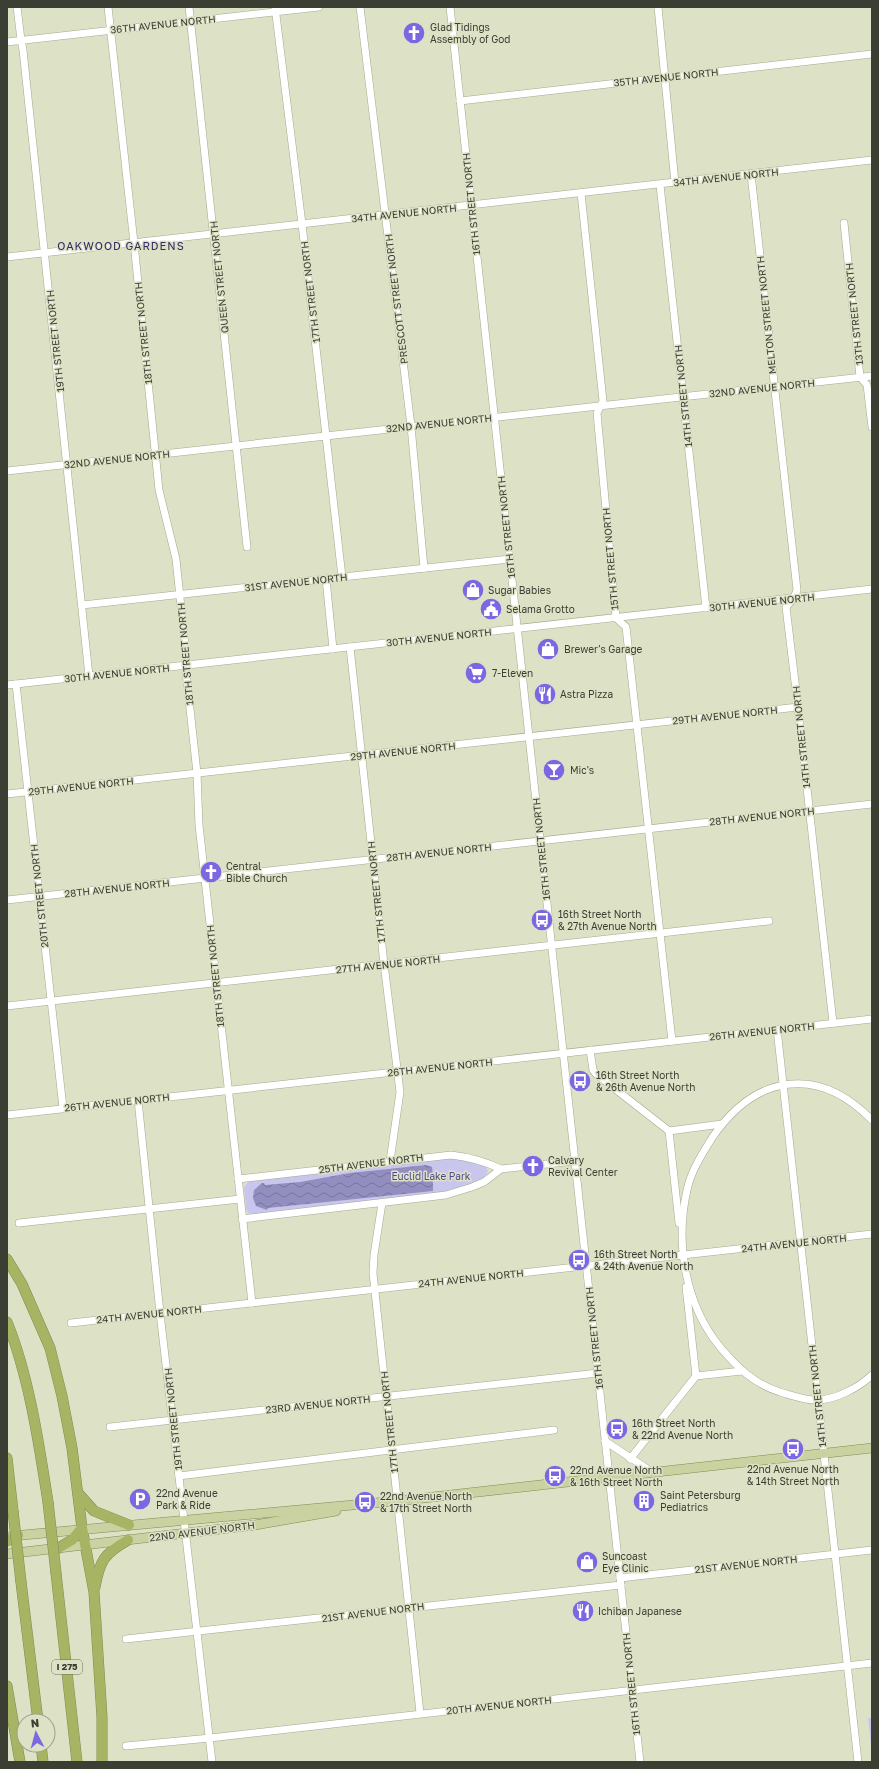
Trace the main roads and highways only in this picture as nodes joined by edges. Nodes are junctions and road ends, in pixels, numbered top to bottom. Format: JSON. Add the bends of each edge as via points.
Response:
{"nodes":[{"id":1,"x":7,"y":1259,"type":"edge"},
{"id":2,"x":7,"y":1322,"type":"edge"},
{"id":3,"x":872,"y":1448,"type":"edge"},
{"id":4,"x":7,"y":1458,"type":"edge"},
{"id":5,"x":78,"y":1493,"type":"junction"},
{"id":6,"x":397,"y":1501,"type":"junction"},
{"id":7,"x":129,"y":1524,"type":"junction"},
{"id":8,"x":82,"y":1528,"type":"junction"},
{"id":9,"x":18,"y":1535,"type":"junction"},
{"id":10,"x":7,"y":1536,"type":"edge"},
{"id":11,"x":128,"y":1540,"type":"junction"},
{"id":12,"x":7,"y":1541,"type":"edge"},
{"id":13,"x":86,"y":1546,"type":"junction"},
{"id":14,"x":55,"y":1550,"type":"junction"},
{"id":15,"x":7,"y":1554,"type":"edge"},
{"id":16,"x":94,"y":1592,"type":"junction"},
{"id":17,"x":7,"y":1686,"type":"edge"},
{"id":18,"x":37,"y":1713,"type":"edge"},
{"id":19,"x":20,"y":1762,"type":"edge"},
{"id":20,"x":77,"y":1762,"type":"edge"},
{"id":21,"x":102,"y":1762,"type":"edge"}],
"edges":[{"from":1,"to":5,"type":"highway","via":[[22,1284],[50,1348],[62,1396]]},
{"from":2,"to":20,"type":"highway","number":"I 275","bridge":true,"via":[[22,1368],[48,1502]]},
{"from":3,"to":6,"type":"main road","name":"22ND AVENUE NORTH"},
{"from":4,"to":18,"type":"highway","bridge":true},
{"from":5,"to":7,"type":"highway","via":[[94,1511]]},
{"from":5,"to":8,"type":"highway"},
{"from":6,"to":7,"type":"main road","name":"22ND AVENUE NORTH"},
{"from":6,"to":11,"type":"main road","name":"22ND AVENUE NORTH","via":[[255,1525]]},
{"from":7,"to":8,"type":"main road","name":"22ND AVENUE NORTH"},
{"from":8,"to":9,"type":"main road","name":"22ND AVENUE NORTH"},
{"from":8,"to":13,"type":"highway"},
{"from":8,"to":14,"type":"highway","via":[[72,1540]]},
{"from":9,"to":10,"type":"main road","name":"22ND AVENUE NORTH"},
{"from":9,"to":12,"type":"highway"},
{"from":11,"to":13,"type":"main road","name":"22ND AVENUE NORTH"},
{"from":11,"to":16,"type":"highway","via":[[105,1557],[99,1566]]},
{"from":13,"to":14,"type":"main road","name":"22ND AVENUE NORTH"},
{"from":13,"to":16,"type":"highway"},
{"from":14,"to":15,"type":"main road","name":"22ND AVENUE NORTH"},
{"from":16,"to":21,"type":"highway","via":[[102,1717]]},
{"from":17,"to":19,"type":"highway"}]}
